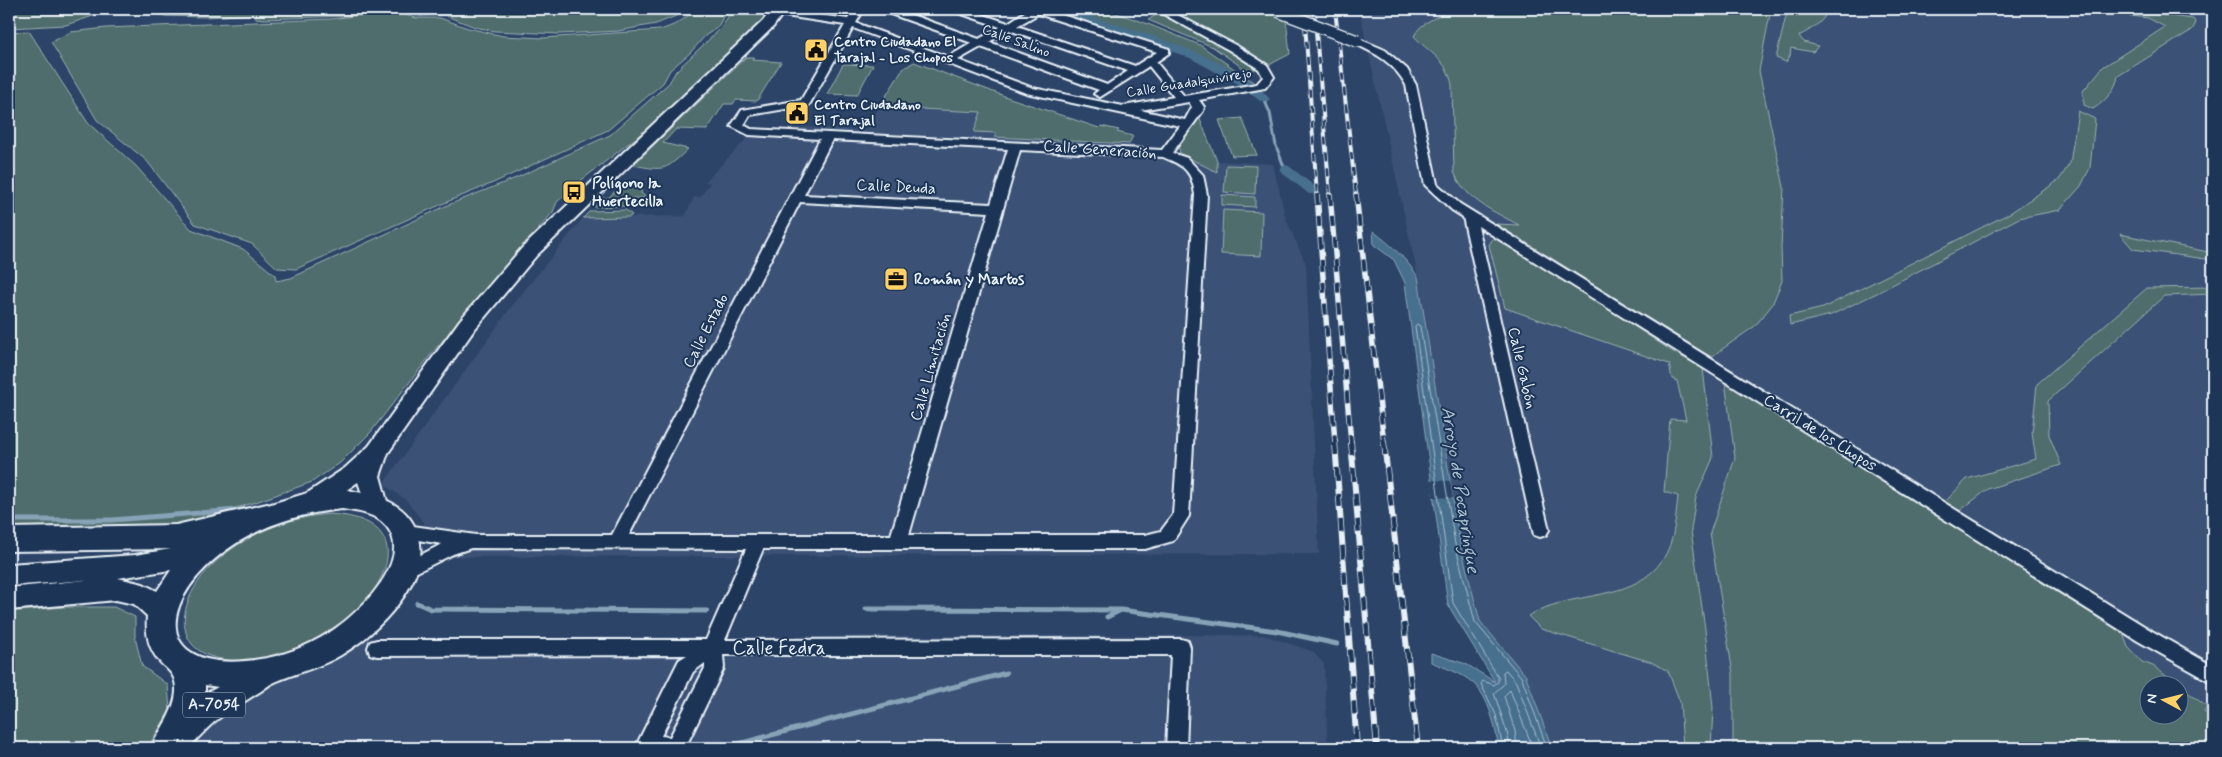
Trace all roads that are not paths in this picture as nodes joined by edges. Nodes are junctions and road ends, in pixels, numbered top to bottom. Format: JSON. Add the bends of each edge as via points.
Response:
{"nodes":[{"id":1,"x":859,"y":9,"type":"edge"},
{"id":2,"x":886,"y":9,"type":"edge"},
{"id":3,"x":957,"y":9,"type":"edge"},
{"id":4,"x":1036,"y":9,"type":"edge"},
{"id":5,"x":1159,"y":9,"type":"edge"},
{"id":6,"x":777,"y":10,"type":"edge"},
{"id":7,"x":1275,"y":10,"type":"edge"},
{"id":8,"x":850,"y":23,"type":"junction"},
{"id":9,"x":1009,"y":27,"type":"junction"},
{"id":10,"x":980,"y":43,"type":"junction"},
{"id":11,"x":949,"y":61,"type":"junction"},
{"id":12,"x":1150,"y":61,"type":"junction"},
{"id":13,"x":1136,"y":70,"type":"junction"},
{"id":14,"x":1108,"y":89,"type":"junction"},
{"id":15,"x":1186,"y":98,"type":"junction"},
{"id":16,"x":1089,"y":102,"type":"junction"},
{"id":17,"x":1123,"y":109,"type":"junction"},
{"id":18,"x":1188,"y":124,"type":"junction"},
{"id":19,"x":828,"y":136,"type":"junction"},
{"id":20,"x":1015,"y":145,"type":"junction"},
{"id":21,"x":1165,"y":154,"type":"junction"},
{"id":22,"x":795,"y":198,"type":"junction"},
{"id":23,"x":996,"y":208,"type":"junction"},
{"id":24,"x":1469,"y":214,"type":"junction"},
{"id":25,"x":377,"y":452,"type":"junction"},
{"id":26,"x":300,"y":504,"type":"junction"},
{"id":27,"x":376,"y":505,"type":"junction"},
{"id":28,"x":267,"y":515,"type":"junction"},
{"id":29,"x":1540,"y":530,"type":"dead end"},
{"id":30,"x":406,"y":532,"type":"junction"},
{"id":31,"x":9,"y":540,"type":"edge"},
{"id":32,"x":476,"y":542,"type":"junction"},
{"id":33,"x":617,"y":542,"type":"junction"},
{"id":34,"x":757,"y":542,"type":"junction"},
{"id":35,"x":898,"y":542,"type":"junction"},
{"id":36,"x":217,"y":543,"type":"junction"},
{"id":37,"x":403,"y":572,"type":"junction"},
{"id":38,"x":9,"y":575,"type":"edge"},
{"id":39,"x":9,"y":599,"type":"edge"},
{"id":40,"x":162,"y":612,"type":"junction"},
{"id":41,"x":377,"y":648,"type":"dead end"},
{"id":42,"x":712,"y":648,"type":"junction"},
{"id":43,"x":186,"y":668,"type":"junction"},
{"id":44,"x":268,"y":671,"type":"junction"},
{"id":45,"x":2213,"y":675,"type":"edge"},
{"id":46,"x":167,"y":748,"type":"edge"},
{"id":47,"x":646,"y":748,"type":"edge"},
{"id":48,"x":673,"y":748,"type":"edge"},
{"id":49,"x":1176,"y":748,"type":"edge"}],
"edges":[{"from":1,"to":8,"type":"street"},
{"from":2,"to":10,"type":"street","name":"Calle Salino"},
{"from":3,"to":9,"type":"street"},
{"from":4,"to":9,"type":"street"},
{"from":4,"to":12,"type":"street","via":[[1165,51]]},
{"from":5,"to":15,"type":"street","name":"Calle Guadalquivirejo","via":[[1233,48],[1262,67],[1269,77],[1255,87]]},
{"from":6,"to":8,"type":"street","name":"Calle Guadalquivirejo"},
{"from":6,"to":25,"type":"main road","via":[[768,24],[529,252],[467,325]]},
{"from":7,"to":24,"type":"street","name":"Carril de los Chopos","bridge":true,"via":[[1381,52],[1402,68],[1411,85],[1431,185]]},
{"from":8,"to":11,"type":"street","name":"Calle Guadalquivirejo"},
{"from":8,"to":19,"type":"street","name":"Calle Generación","via":[[805,103],[746,112],[737,126],[749,132]]},
{"from":9,"to":10,"type":"street"},
{"from":9,"to":13,"type":"street"},
{"from":10,"to":11,"type":"street"},
{"from":10,"to":14,"type":"street","name":"Calle Salino"},
{"from":11,"to":16,"type":"street","name":"Calle Guadalquivirejo","via":[[1030,90]]},
{"from":12,"to":13,"type":"street"},
{"from":12,"to":15,"type":"street"},
{"from":13,"to":14,"type":"street"},
{"from":14,"to":16,"type":"street"},
{"from":15,"to":17,"type":"street","name":"Calle Guadalquivirejo"},
{"from":15,"to":18,"type":"street","via":[[1198,107]]},
{"from":16,"to":17,"type":"street","name":"Calle Guadalquivirejo"},
{"from":17,"to":18,"type":"street"},
{"from":18,"to":21,"type":"street"},
{"from":19,"to":20,"type":"street","name":"Calle Generación"},
{"from":19,"to":22,"type":"street","name":"Calle Estado"},
{"from":20,"to":21,"type":"street","name":"Calle Generación"},
{"from":20,"to":23,"type":"street","name":"Calle Limitación"},
{"from":21,"to":35,"type":"street","name":"Calle Generación","via":[[1182,161],[1199,178],[1202,195],[1181,516],[1166,536],[1145,542]]},
{"from":22,"to":23,"type":"street","name":"Calle Deuda"},
{"from":22,"to":33,"type":"street","name":"Calle Estado"},
{"from":23,"to":35,"type":"street","name":"Calle Limitación"},
{"from":24,"to":29,"type":"street","name":"Calle Gabón"},
{"from":24,"to":45,"type":"street","name":"Carril de los Chopos","via":[[2145,636]]},
{"from":25,"to":26,"type":"main road","via":[[353,474],[317,498]]},
{"from":25,"to":27,"type":"main road","via":[[368,476]]},
{"from":26,"to":27,"type":"main road","via":[[342,499]]},
{"from":26,"to":28,"type":"main road"},
{"from":27,"to":30,"type":"main road","via":[[392,514]]},
{"from":28,"to":31,"type":"highway","via":[[176,536]]},
{"from":28,"to":36,"type":"main road"},
{"from":30,"to":32,"type":"street"},
{"from":30,"to":37,"type":"main road","via":[[408,551]]},
{"from":32,"to":33,"type":"street"},
{"from":32,"to":37,"type":"street","via":[[449,548]]},
{"from":33,"to":34,"type":"street"},
{"from":34,"to":35,"type":"street"},
{"from":34,"to":42,"type":"street"},
{"from":36,"to":38,"type":"main road","via":[[180,558],[135,566]]},
{"from":36,"to":40,"type":"main road","via":[[173,588]]},
{"from":37,"to":44,"type":"main road","via":[[390,596],[368,619],[339,641],[305,659]]},
{"from":39,"to":40,"type":"main road","via":[[116,589],[143,595]]},
{"from":40,"to":43,"type":"main road","via":[[160,629],[163,644],[172,658]]},
{"from":41,"to":42,"type":"street","name":"Calle Fedra"},
{"from":42,"to":47,"type":"street","via":[[686,666]]},
{"from":42,"to":48,"type":"street","via":[[715,668]]},
{"from":42,"to":49,"type":"street","name":"Calle Fedra","via":[[1182,647]]},
{"from":43,"to":44,"type":"main road","via":[[209,675],[237,676]]},
{"from":43,"to":46,"type":"main road","number":"A-7054","via":[[191,689],[185,714]]},
{"from":44,"to":46,"type":"main road","number":"A-7054","via":[[206,710]]},
{"from":47,"to":48,"type":"street","via":[[664,744]]}]}
